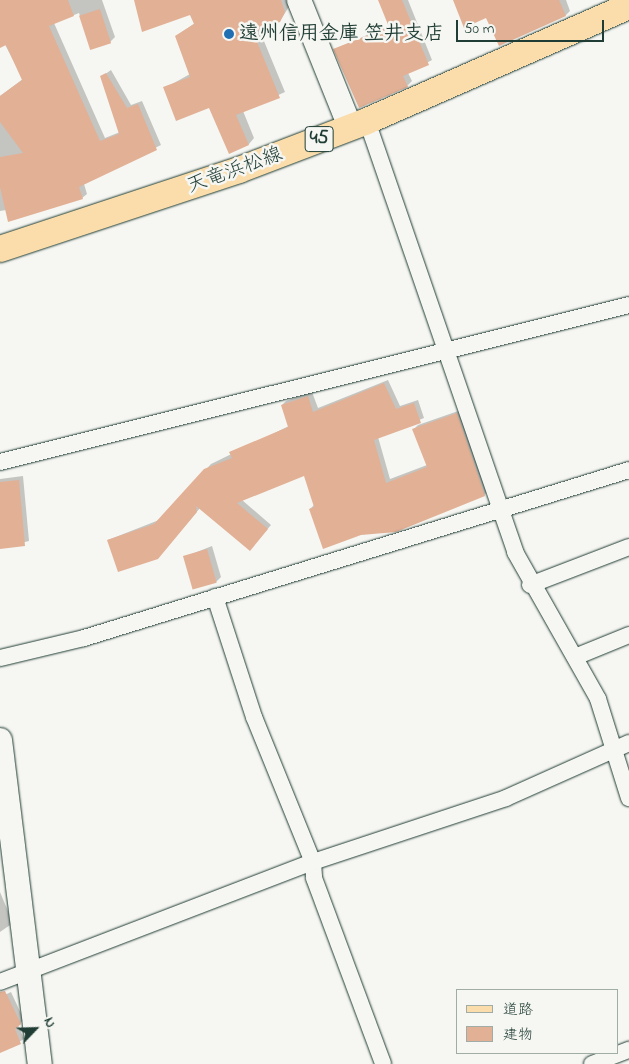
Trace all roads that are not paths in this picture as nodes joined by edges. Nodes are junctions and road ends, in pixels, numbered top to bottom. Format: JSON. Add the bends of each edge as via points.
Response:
{"nodes":[{"id":1,"x":299,"y":0,"type":"edge"},
{"id":2,"x":629,"y":6,"type":"edge"},
{"id":3,"x":359,"y":124,"type":"junction"},
{"id":4,"x":0,"y":249,"type":"edge"},
{"id":5,"x":629,"y":305,"type":"edge"},
{"id":6,"x":449,"y":353,"type":"junction"},
{"id":7,"x":0,"y":462,"type":"edge"},
{"id":8,"x":629,"y":470,"type":"edge"},
{"id":9,"x":498,"y":509,"type":"junction"},
{"id":10,"x":629,"y":547,"type":"edge"},
{"id":11,"x":530,"y":585,"type":"junction"},
{"id":12,"x":215,"y":597,"type":"junction"},
{"id":13,"x":629,"y":635,"type":"edge"},
{"id":14,"x":575,"y":657,"type":"junction"},
{"id":15,"x":0,"y":658,"type":"edge"},
{"id":16,"x":0,"y":740,"type":"edge"},
{"id":17,"x":629,"y":743,"type":"edge"},
{"id":18,"x":612,"y":751,"type":"junction"},
{"id":19,"x":629,"y":798,"type":"edge"},
{"id":20,"x":313,"y":862,"type":"junction"},
{"id":21,"x":28,"y":969,"type":"junction"},
{"id":22,"x":0,"y":982,"type":"edge"},
{"id":23,"x":618,"y":1054,"type":"edge"},
{"id":24,"x":40,"y":1064,"type":"edge"},
{"id":25,"x":382,"y":1064,"type":"edge"},
{"id":26,"x":592,"y":1064,"type":"edge"}],
"edges":[{"from":1,"to":3,"type":"street"},
{"from":2,"to":3,"type":"main road","name":"天竜浜松線","number":"45"},
{"from":3,"to":4,"type":"main road","name":"天竜浜松線","number":"45","via":[[239,170]]},
{"from":3,"to":6,"type":"street"},
{"from":5,"to":6,"type":"street"},
{"from":6,"to":7,"type":"street"},
{"from":6,"to":9,"type":"street"},
{"from":8,"to":9,"type":"street"},
{"from":9,"to":11,"type":"street"},
{"from":9,"to":12,"type":"street"},
{"from":10,"to":11,"type":"street"},
{"from":11,"to":14,"type":"street"},
{"from":12,"to":15,"type":"street"},
{"from":12,"to":20,"type":"street","via":[[254,717]]},
{"from":13,"to":14,"type":"street"},
{"from":14,"to":18,"type":"street","via":[[598,699]]},
{"from":16,"to":21,"type":"street"},
{"from":17,"to":18,"type":"street"},
{"from":18,"to":19,"type":"street"},
{"from":18,"to":20,"type":"street","via":[[506,798]]},
{"from":20,"to":21,"type":"street"},
{"from":20,"to":25,"type":"street","via":[[314,878]]},
{"from":21,"to":22,"type":"street"},
{"from":21,"to":24,"type":"street"},
{"from":23,"to":26,"type":"street"}]}
